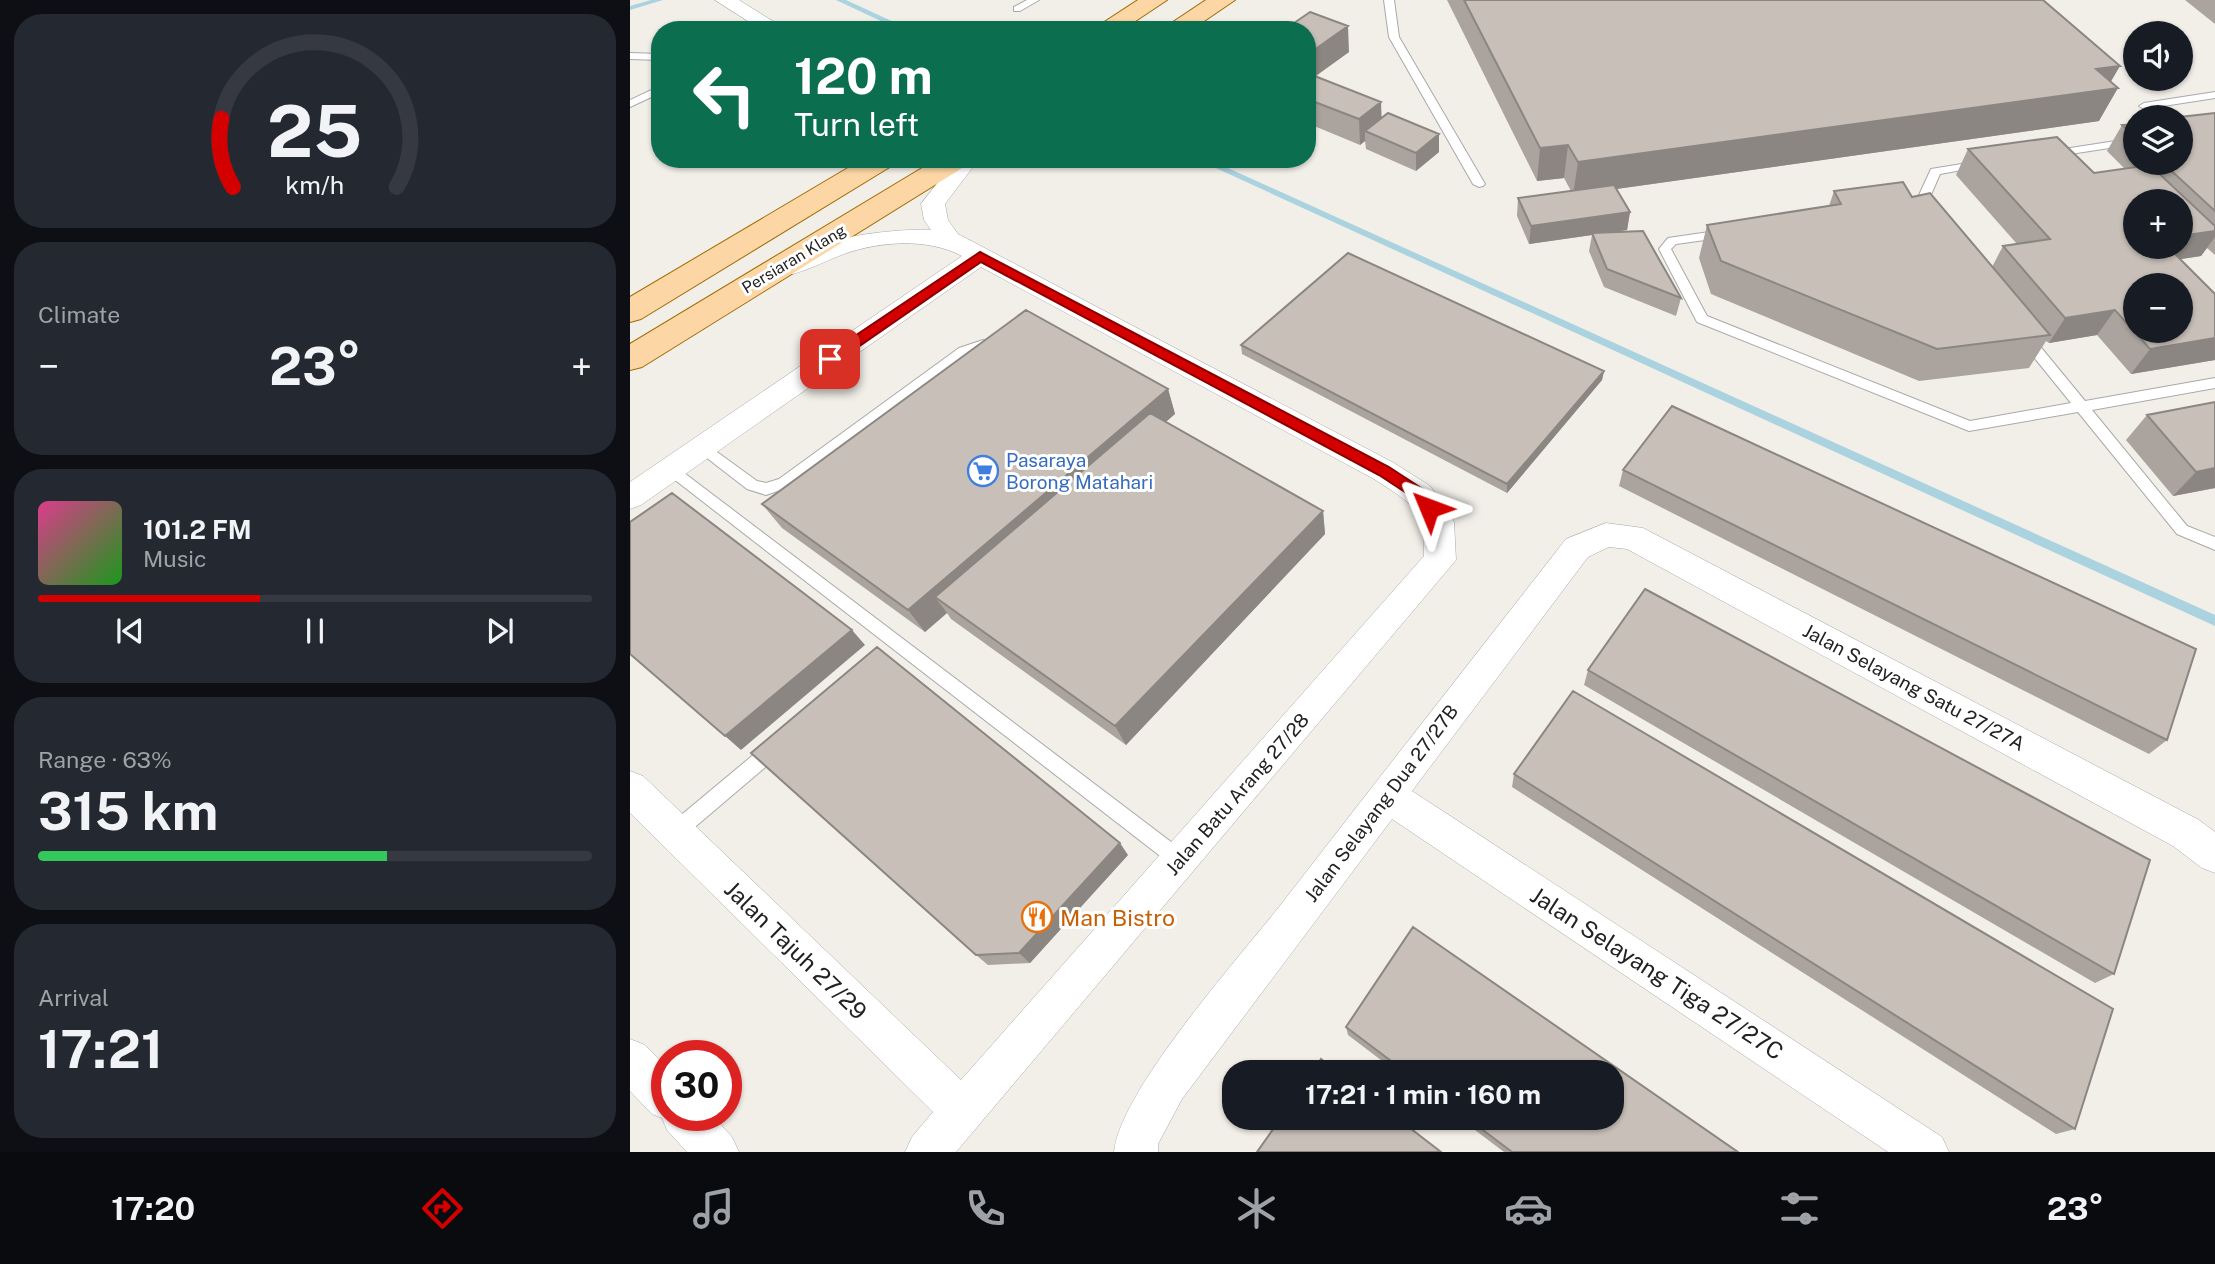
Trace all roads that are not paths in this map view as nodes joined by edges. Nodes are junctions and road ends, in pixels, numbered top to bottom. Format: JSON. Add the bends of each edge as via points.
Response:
{"nodes":[{"id":1,"x":725,"y":0,"type":"edge"},
{"id":2,"x":1034,"y":0,"type":"edge"},
{"id":3,"x":1155,"y":0,"type":"edge"},
{"id":4,"x":1223,"y":0,"type":"edge"},
{"id":5,"x":1389,"y":0,"type":"edge"},
{"id":6,"x":1017,"y":9,"type":"dead end"},
{"id":7,"x":761,"y":21,"type":"edge"},
{"id":8,"x":1119,"y":21,"type":"edge"},
{"id":9,"x":1188,"y":21,"type":"edge"},
{"id":10,"x":630,"y":55,"type":"edge"},
{"id":11,"x":651,"y":56,"type":"edge"},
{"id":12,"x":651,"y":94,"type":"edge"},
{"id":13,"x":2215,"y":95,"type":"edge"},
{"id":14,"x":630,"y":104,"type":"edge"},
{"id":15,"x":2150,"y":105,"type":"edge"},
{"id":16,"x":2123,"y":143,"type":"edge"},
{"id":17,"x":2042,"y":155,"type":"edge"},
{"id":18,"x":1988,"y":163,"type":"edge"},
{"id":19,"x":868,"y":168,"type":"edge"},
{"id":20,"x":942,"y":168,"type":"edge"},
{"id":21,"x":961,"y":168,"type":"edge"},
{"id":22,"x":1479,"y":184,"type":"dead end"},
{"id":23,"x":1937,"y":227,"type":"edge"},
{"id":24,"x":1741,"y":231,"type":"edge"},
{"id":25,"x":949,"y":239,"type":"junction"},
{"id":26,"x":980,"y":256,"type":"junction"},
{"id":27,"x":759,"y":280,"type":"junction"},
{"id":28,"x":630,"y":311,"type":"edge"},
{"id":29,"x":2013,"y":322,"type":"edge"},
{"id":30,"x":1009,"y":356,"type":"edge"},
{"id":31,"x":630,"y":359,"type":"edge"},
{"id":32,"x":2215,"y":383,"type":"edge"},
{"id":33,"x":2081,"y":407,"type":"junction"},
{"id":34,"x":701,"y":448,"type":"junction"},
{"id":35,"x":671,"y":469,"type":"junction"},
{"id":36,"x":630,"y":497,"type":"edge"},
{"id":37,"x":1606,"y":535,"type":"joint"},
{"id":38,"x":2215,"y":544,"type":"edge"},
{"id":39,"x":792,"y":733,"type":"edge"},
{"id":40,"x":630,"y":788,"type":"edge"},
{"id":41,"x":1387,"y":795,"type":"junction"},
{"id":42,"x":675,"y":832,"type":"junction"},
{"id":43,"x":2215,"y":855,"type":"edge"},
{"id":44,"x":1180,"y":860,"type":"junction"},
{"id":45,"x":630,"y":1060,"type":"edge"},
{"id":46,"x":651,"y":1082,"type":"edge"},
{"id":47,"x":962,"y":1111,"type":"junction"},
{"id":48,"x":697,"y":1131,"type":"edge"},
{"id":49,"x":717,"y":1152,"type":"edge"},
{"id":50,"x":927,"y":1152,"type":"edge"},
{"id":51,"x":1136,"y":1152,"type":"edge"},
{"id":52,"x":1927,"y":1152,"type":"edge"}],
"edges":[{"from":1,"to":7,"type":"street"},
{"from":2,"to":6,"type":"lane"},
{"from":3,"to":8,"type":"main road"},
{"from":4,"to":9,"type":"main road"},
{"from":5,"to":22,"type":"lane","via":[[1394,37]]},
{"from":10,"to":11,"type":"lane"},
{"from":12,"to":14,"type":"lane"},
{"from":13,"to":15,"type":"lane"},
{"from":16,"to":17,"type":"lane"},
{"from":18,"to":23,"type":"lane","via":[[1935,171],[1913,207]]},
{"from":19,"to":28,"type":"main road"},
{"from":20,"to":27,"type":"main road","name":"Persiaran Klang"},
{"from":21,"to":25,"type":"street","via":[[933,204],[936,220]]},
{"from":24,"to":33,"type":"lane","via":[[1672,241],[1665,249],[1702,318],[1969,426]]},
{"from":25,"to":26,"type":"street"},
{"from":25,"to":27,"type":"street","via":[[881,236],[847,242]]},
{"from":26,"to":34,"type":"street"},
{"from":26,"to":44,"type":"street","name":"Jalan Batu Arang 27/28","via":[[1384,471],[1419,494],[1439,522],[1440,561]]},
{"from":27,"to":31,"type":"main road","name":"Persiaran Klang"},
{"from":29,"to":33,"type":"lane"},
{"from":30,"to":34,"type":"lane","via":[[983,345],[964,351],[811,465],[766,489],[752,485]]},
{"from":32,"to":33,"type":"lane"},
{"from":33,"to":38,"type":"lane","via":[[2182,530]]},
{"from":34,"to":35,"type":"street"},
{"from":35,"to":36,"type":"street"},
{"from":35,"to":44,"type":"lane","via":[[892,647]]},
{"from":37,"to":41,"type":"street","name":"Jalan Selayang Dua 27/27B","via":[[1577,548]]},
{"from":37,"to":43,"type":"street","name":"Jalan Selayang Satu 27/27A","via":[[1632,537],[2186,833]]},
{"from":39,"to":42,"type":"lane"},
{"from":40,"to":42,"type":"street","name":"Jalan Tajuh 27/29"},
{"from":41,"to":51,"type":"street","name":"Jalan Selayang Dua 27/27B","via":[[1167,1084],[1136,1140]]},
{"from":41,"to":52,"type":"street","name":"Jalan Selayang Tiga 27/27C"},
{"from":42,"to":47,"type":"street","name":"Jalan Tajuh 27/29"},
{"from":44,"to":47,"type":"street","name":"Jalan Batu Arang 27/28"},
{"from":45,"to":46,"type":"street"},
{"from":47,"to":50,"type":"street","name":"Jalan Batu Arang 27/28"},
{"from":48,"to":49,"type":"street"}]}
